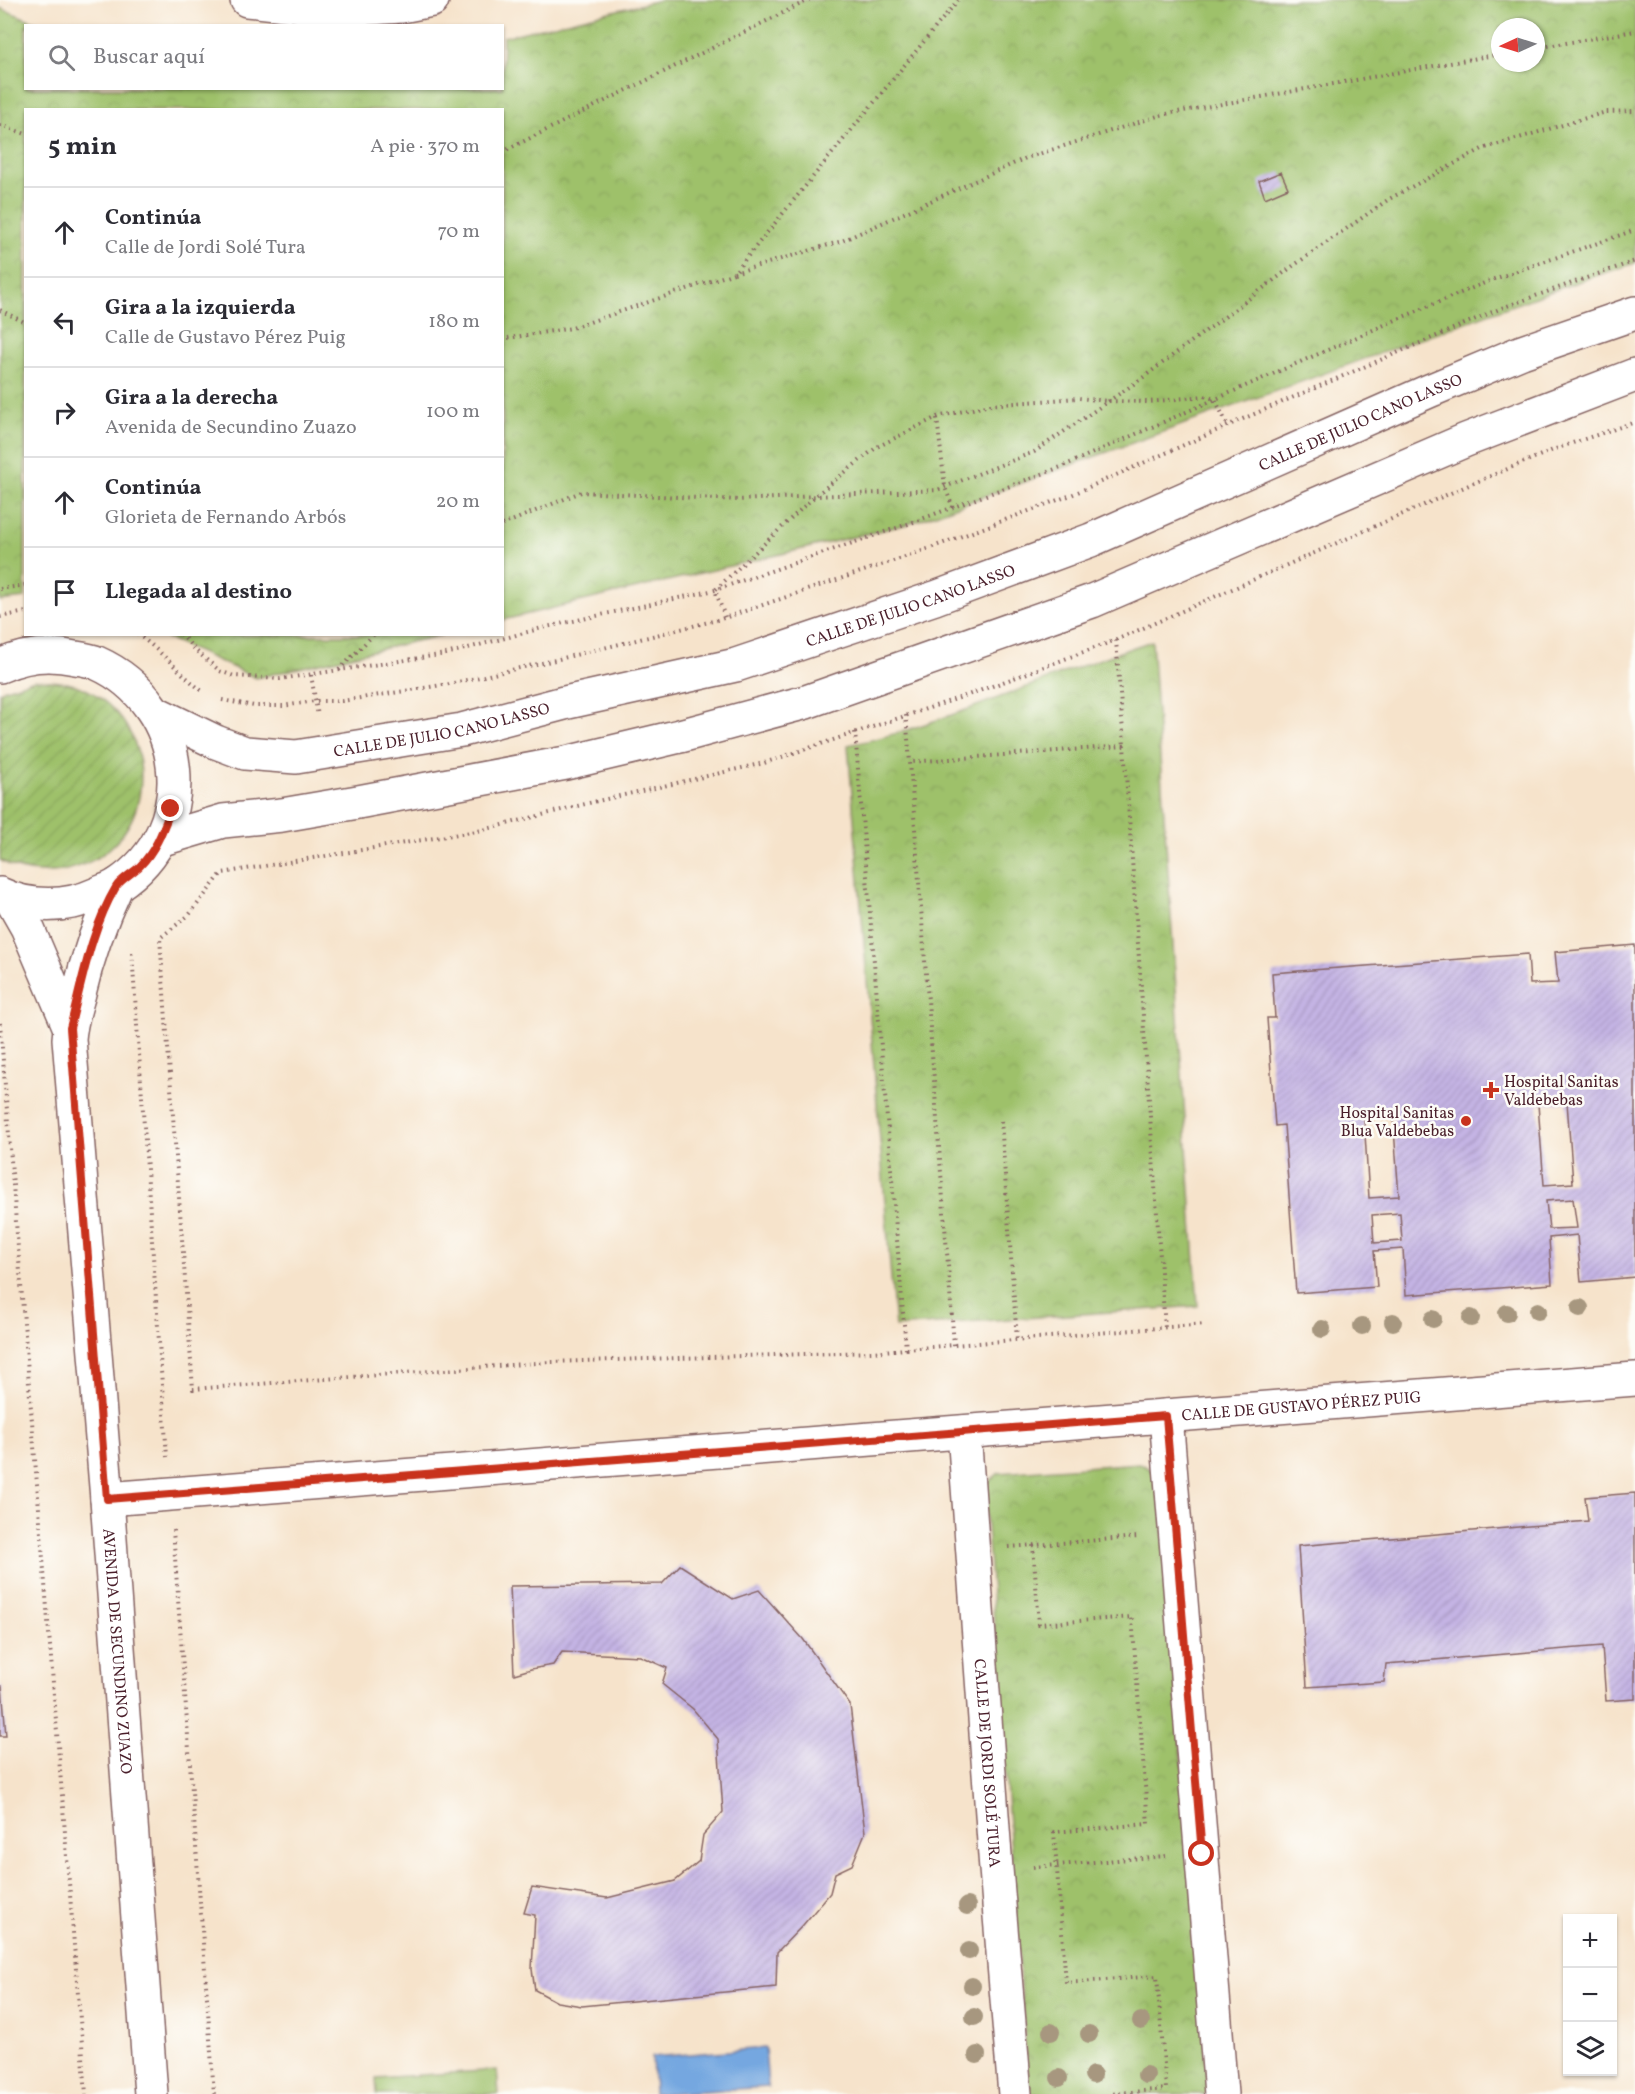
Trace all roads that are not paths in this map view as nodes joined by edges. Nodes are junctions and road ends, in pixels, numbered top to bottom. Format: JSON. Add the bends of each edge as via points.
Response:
{"nodes":[{"id":1,"x":247,"y":0,"type":"edge"},
{"id":2,"x":432,"y":0,"type":"edge"},
{"id":3,"x":1635,"y":313,"type":"edge"},
{"id":4,"x":1635,"y":375,"type":"edge"},
{"id":5,"x":0,"y":666,"type":"edge"},
{"id":6,"x":156,"y":713,"type":"junction"},
{"id":7,"x":159,"y":840,"type":"junction"},
{"id":8,"x":117,"y":885,"type":"junction"},
{"id":9,"x":6,"y":896,"type":"edge"},
{"id":10,"x":70,"y":1028,"type":"junction"},
{"id":11,"x":1635,"y":1379,"type":"edge"},
{"id":12,"x":1166,"y":1416,"type":"junction"},
{"id":13,"x":964,"y":1432,"type":"junction"},
{"id":14,"x":107,"y":1499,"type":"junction"},
{"id":15,"x":1217,"y":2086,"type":"edge"},
{"id":16,"x":151,"y":2094,"type":"edge"},
{"id":17,"x":1015,"y":2094,"type":"edge"}],
"edges":[{"from":1,"to":2,"type":"main road","via":[[339,10]]},
{"from":3,"to":6,"type":"main road","name":"CALLE DE JULIO CANO LASSO","via":[[1522,352],[1091,540],[736,665],[462,730],[296,757],[245,753]]},
{"from":4,"to":7,"type":"main road","via":[[1466,440],[1092,601],[806,702],[566,763],[292,814],[223,821]]},
{"from":5,"to":6,"type":"main road","via":[[17,658],[57,654],[96,662],[130,683]]},
{"from":6,"to":7,"type":"main road","via":[[169,744],[175,776],[171,809]]},
{"from":7,"to":8,"type":"main road","via":[[141,865]]},
{"from":8,"to":9,"type":"main road","via":[[84,900],[47,905]]},
{"from":8,"to":10,"type":"main road","name":"AVENIDA DE SECUNDINO ZUAZO","via":[[100,922]]},
{"from":9,"to":10,"type":"main road","name":"AVENIDA DE SECUNDINO ZUAZO","via":[[27,927]]},
{"from":10,"to":14,"type":"main road","name":"AVENIDA DE SECUNDINO ZUAZO"},
{"from":11,"to":12,"type":"main road","name":"CALLE DE GUSTAVO PÉREZ PUIG"},
{"from":12,"to":13,"type":"main road","name":"CALLE DE GUSTAVO PÉREZ PUIG"},
{"from":12,"to":15,"type":"main road"},
{"from":13,"to":14,"type":"main road","name":"CALLE DE GUSTAVO PÉREZ PUIG"},
{"from":13,"to":17,"type":"main road","name":"CALLE DE JORDI SOLÉ TURA"},
{"from":14,"to":16,"type":"main road","name":"AVENIDA DE SECUNDINO ZUAZO"}]}
